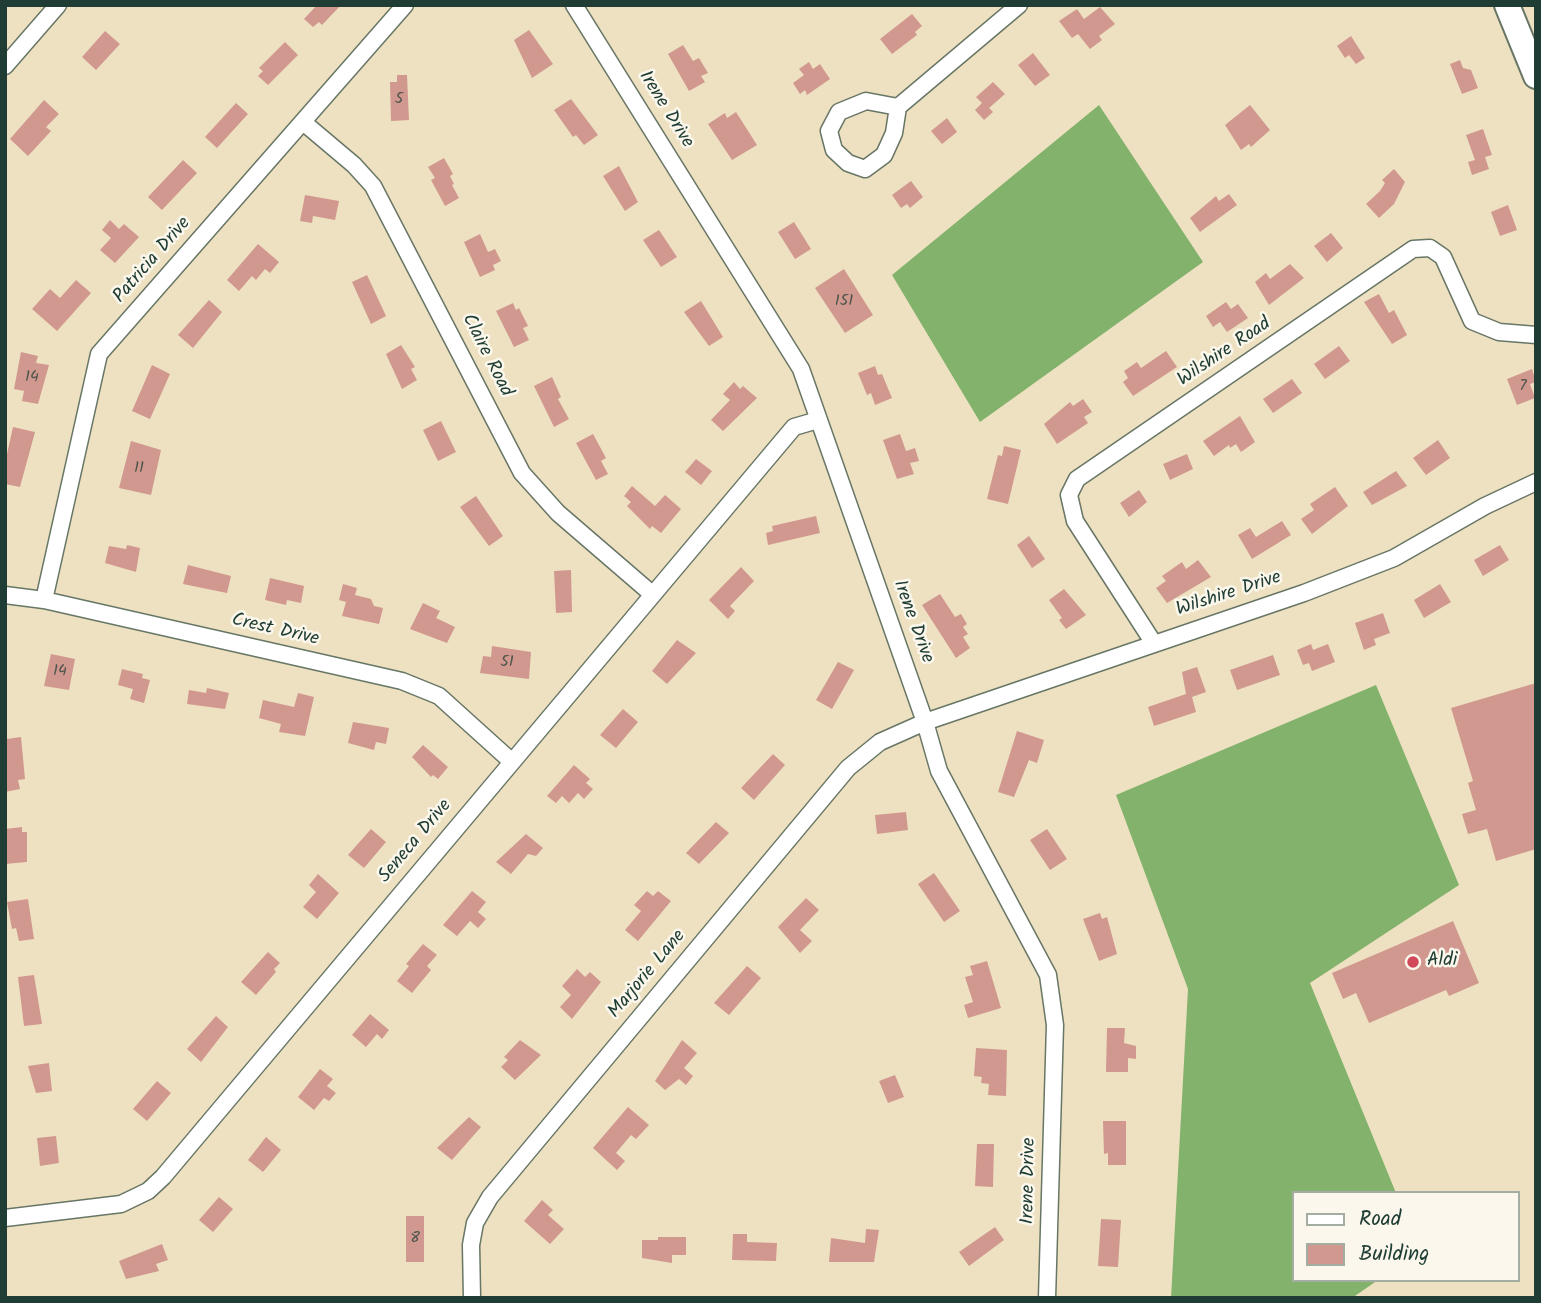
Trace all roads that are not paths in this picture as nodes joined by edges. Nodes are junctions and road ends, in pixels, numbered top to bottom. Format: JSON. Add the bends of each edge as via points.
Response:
{"nodes":[{"id":1,"x":58,"y":5,"type":"edge"},
{"id":2,"x":405,"y":5,"type":"edge"},
{"id":3,"x":573,"y":5,"type":"edge"},
{"id":4,"x":1019,"y":5,"type":"edge"},
{"id":5,"x":1507,"y":5,"type":"edge"},
{"id":6,"x":8,"y":57,"type":"edge"},
{"id":7,"x":1536,"y":76,"type":"edge"},
{"id":8,"x":898,"y":107,"type":"junction"},
{"id":9,"x":303,"y":122,"type":"junction"},
{"id":10,"x":1536,"y":335,"type":"edge"},
{"id":11,"x":818,"y":420,"type":"junction"},
{"id":12,"x":1536,"y":482,"type":"edge"},
{"id":13,"x":5,"y":594,"type":"edge"},
{"id":14,"x":652,"y":594,"type":"junction"},
{"id":15,"x":44,"y":600,"type":"junction"},
{"id":16,"x":1153,"y":642,"type":"junction"},
{"id":17,"x":925,"y":723,"type":"junction"},
{"id":18,"x":511,"y":761,"type":"junction"},
{"id":19,"x":5,"y":1218,"type":"edge"},
{"id":20,"x":472,"y":1298,"type":"edge"},
{"id":21,"x":1047,"y":1298,"type":"edge"}],
"edges":[{"from":1,"to":6,"type":"street"},
{"from":2,"to":9,"type":"street","name":"Patricia Drive"},
{"from":3,"to":11,"type":"street","name":"Irene Drive","via":[[801,369]]},
{"from":4,"to":8,"type":"street"},
{"from":5,"to":7,"type":"main road"},
{"from":8,"to":8,"type":"street","via":[[884,155],[865,169],[848,163],[834,150],[829,131],[839,112],[866,101]]},
{"from":9,"to":14,"type":"street","name":"Claire Road","via":[[373,186],[522,473],[549,505]]},
{"from":9,"to":15,"type":"street","name":"Patricia Drive","via":[[99,354]]},
{"from":10,"to":16,"type":"street","name":"Wilshire Road","via":[[1499,332],[1472,321],[1443,257],[1430,248],[1413,248],[1077,479],[1069,495],[1075,521]]},
{"from":11,"to":14,"type":"street","name":"Seneca Drive","via":[[794,427]]},
{"from":11,"to":17,"type":"street","name":"Irene Drive"},
{"from":12,"to":16,"type":"street","name":"Wilshire Drive","via":[[1394,558]]},
{"from":13,"to":15,"type":"street","name":"Crest Drive"},
{"from":14,"to":18,"type":"street","name":"Seneca Drive"},
{"from":15,"to":18,"type":"street","name":"Crest Drive","via":[[402,681],[439,696]]},
{"from":16,"to":17,"type":"street","name":"Wilshire Drive"},
{"from":17,"to":20,"type":"street","name":"Marjorie Lane","via":[[880,742],[848,768],[490,1197],[475,1223],[471,1245]]},
{"from":17,"to":21,"type":"street","name":"Irene Drive","via":[[939,771],[1048,975],[1055,1026]]},
{"from":18,"to":19,"type":"street","name":"Seneca Drive","via":[[148,1191],[121,1205]]}]}
